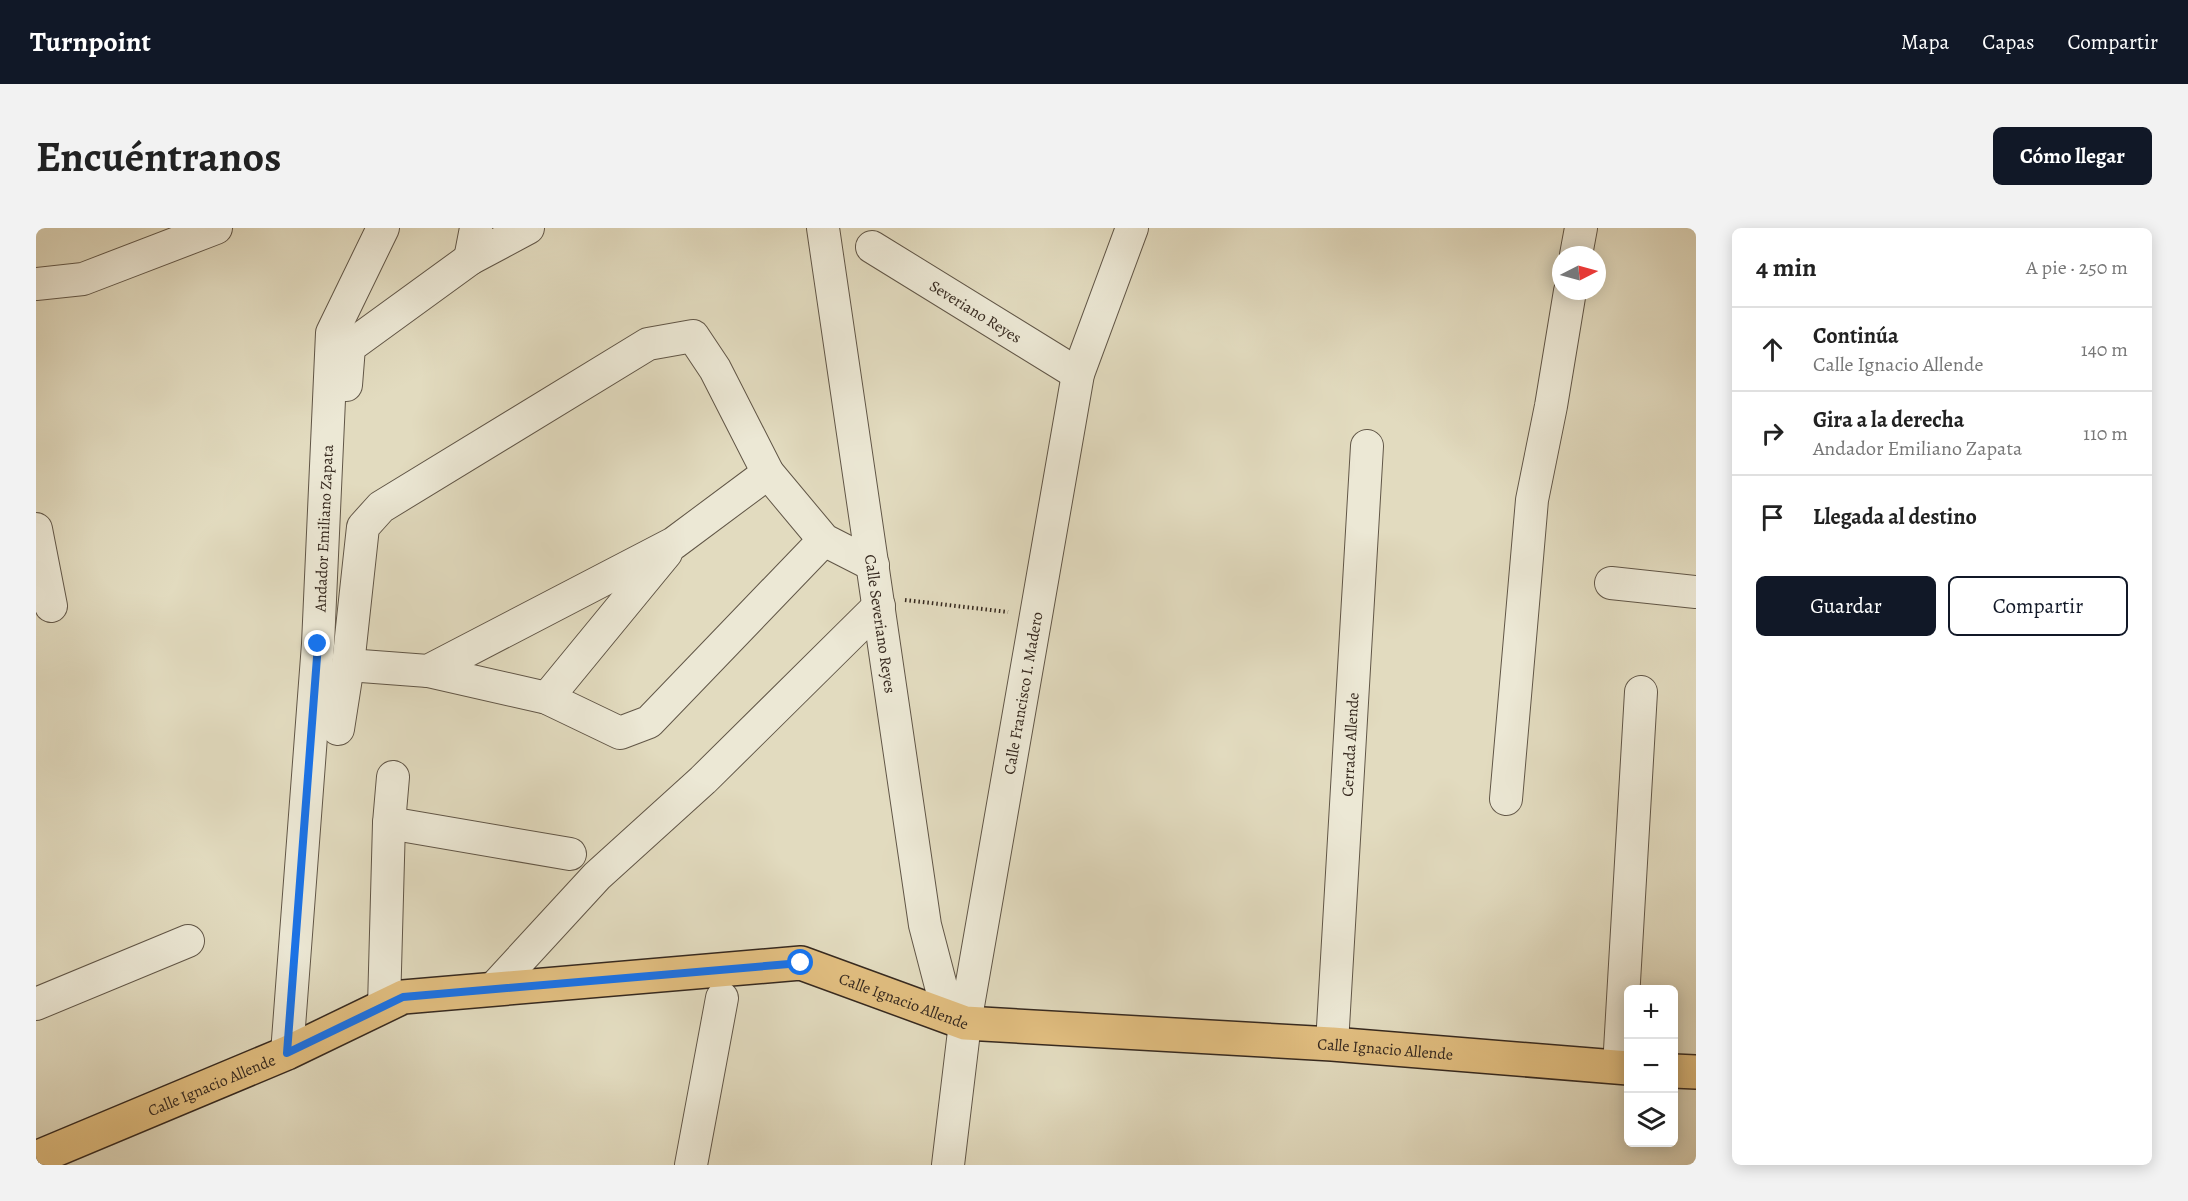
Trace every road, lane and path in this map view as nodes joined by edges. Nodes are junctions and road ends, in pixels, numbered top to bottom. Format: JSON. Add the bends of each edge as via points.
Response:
{"nodes":[{"id":1,"x":216,"y":228,"type":"edge"},
{"id":2,"x":383,"y":228,"type":"edge"},
{"id":3,"x":476,"y":228,"type":"edge"},
{"id":4,"x":528,"y":228,"type":"edge"},
{"id":5,"x":823,"y":228,"type":"edge"},
{"id":6,"x":1132,"y":228,"type":"edge"},
{"id":7,"x":1581,"y":228,"type":"edge"},
{"id":8,"x":1578,"y":246,"type":"edge"},
{"id":9,"x":872,"y":248,"type":"dead end"},
{"id":10,"x":470,"y":259,"type":"junction"},
{"id":11,"x":36,"y":284,"type":"edge"},
{"id":12,"x":1569,"y":300,"type":"edge"},
{"id":13,"x":1078,"y":374,"type":"junction"},
{"id":14,"x":343,"y":424,"type":"dead end"},
{"id":15,"x":1367,"y":446,"type":"dead end"},
{"id":16,"x":768,"y":472,"type":"junction"},
{"id":17,"x":36,"y":529,"type":"edge"},
{"id":18,"x":824,"y":540,"type":"junction"},
{"id":19,"x":674,"y":543,"type":"junction"},
{"id":20,"x":873,"y":565,"type":"junction"},
{"id":21,"x":1611,"y":583,"type":"dead end"},
{"id":22,"x":1696,"y":592,"type":"edge"},
{"id":23,"x":878,"y":602,"type":"junction"},
{"id":24,"x":51,"y":606,"type":"dead end"},
{"id":25,"x":1036,"y":615,"type":"junction"},
{"id":26,"x":348,"y":665,"type":"junction"},
{"id":27,"x":428,"y":671,"type":"junction"},
{"id":28,"x":1641,"y":692,"type":"dead end"},
{"id":29,"x":547,"y":698,"type":"junction"},
{"id":30,"x":338,"y":729,"type":"dead end"},
{"id":31,"x":393,"y":777,"type":"dead end"},
{"id":32,"x":1506,"y":799,"type":"dead end"},
{"id":33,"x":389,"y":824,"type":"junction"},
{"id":34,"x":570,"y":854,"type":"dead end"},
{"id":35,"x":188,"y":940,"type":"dead end"},
{"id":36,"x":493,"y":989,"type":"junction"},
{"id":37,"x":722,"y":999,"type":"dead end"},
{"id":38,"x":36,"y":1004,"type":"edge"},
{"id":39,"x":384,"y":1006,"type":"junction"},
{"id":40,"x":957,"y":1020,"type":"junction"},
{"id":41,"x":1625,"y":1039,"type":"edge"},
{"id":42,"x":1332,"y":1044,"type":"junction"},
{"id":43,"x":287,"y":1053,"type":"junction"},
{"id":44,"x":1624,"y":1067,"type":"edge"},
{"id":45,"x":1678,"y":1071,"type":"edge"},
{"id":46,"x":1696,"y":1072,"type":"edge"},
{"id":47,"x":36,"y":1158,"type":"edge"},
{"id":48,"x":691,"y":1165,"type":"edge"},
{"id":49,"x":948,"y":1165,"type":"edge"}],
"edges":[{"from":1,"to":11,"type":"street","via":[[83,279]]},
{"from":2,"to":43,"type":"street","name":"Andador Emiliano Zapata","via":[[332,333],[318,644]]},
{"from":3,"to":10,"type":"street"},
{"from":4,"to":10,"type":"street"},
{"from":5,"to":20,"type":"street","name":"Calle Severiano Reyes"},
{"from":6,"to":13,"type":"street","name":"Calle Francisco I. Madero"},
{"from":7,"to":8,"type":"street"},
{"from":9,"to":13,"type":"street","name":"Severiano Reyes"},
{"from":10,"to":14,"type":"street","via":[[349,347]]},
{"from":12,"to":32,"type":"street","via":[[1532,500]]},
{"from":13,"to":25,"type":"street","name":"Calle Francisco I. Madero"},
{"from":15,"to":42,"type":"street","name":"Cerrada Allende"},
{"from":16,"to":18,"type":"street"},
{"from":16,"to":19,"type":"street"},
{"from":16,"to":26,"type":"street","via":[[715,369],[693,336],[648,344],[381,507],[363,527]]},
{"from":17,"to":24,"type":"street"},
{"from":18,"to":20,"type":"street"},
{"from":18,"to":29,"type":"street","via":[[649,722],[620,733]]},
{"from":19,"to":27,"type":"street"},
{"from":19,"to":29,"type":"street"},
{"from":20,"to":23,"type":"street","name":"Calle Severiano Reyes"},
{"from":21,"to":22,"type":"street"},
{"from":23,"to":25,"type":"path"},
{"from":23,"to":36,"type":"street","via":[[703,780],[597,876]]},
{"from":23,"to":40,"type":"street","name":"Calle Severiano Reyes","via":[[925,925]]},
{"from":25,"to":40,"type":"street","name":"Calle Francisco I. Madero"},
{"from":26,"to":27,"type":"street"},
{"from":26,"to":30,"type":"street"},
{"from":27,"to":29,"type":"street"},
{"from":28,"to":41,"type":"street"},
{"from":31,"to":33,"type":"street"},
{"from":33,"to":34,"type":"street"},
{"from":33,"to":39,"type":"street"},
{"from":35,"to":38,"type":"street"},
{"from":36,"to":39,"type":"main road","name":"Calle Ignacio Allende","via":[[403,997]]},
{"from":36,"to":40,"type":"main road","name":"Calle Ignacio Allende","via":[[801,963]]},
{"from":37,"to":48,"type":"street"},
{"from":39,"to":43,"type":"main road","name":"Calle Ignacio Allende"},
{"from":40,"to":42,"type":"main road","name":"Calle Ignacio Allende"},
{"from":40,"to":49,"type":"street","name":"Calle Francisco I. Madero"},
{"from":42,"to":44,"type":"main road","name":"Calle Ignacio Allende"},
{"from":43,"to":47,"type":"main road","name":"Calle Ignacio Allende"},
{"from":45,"to":46,"type":"main road"}]}
